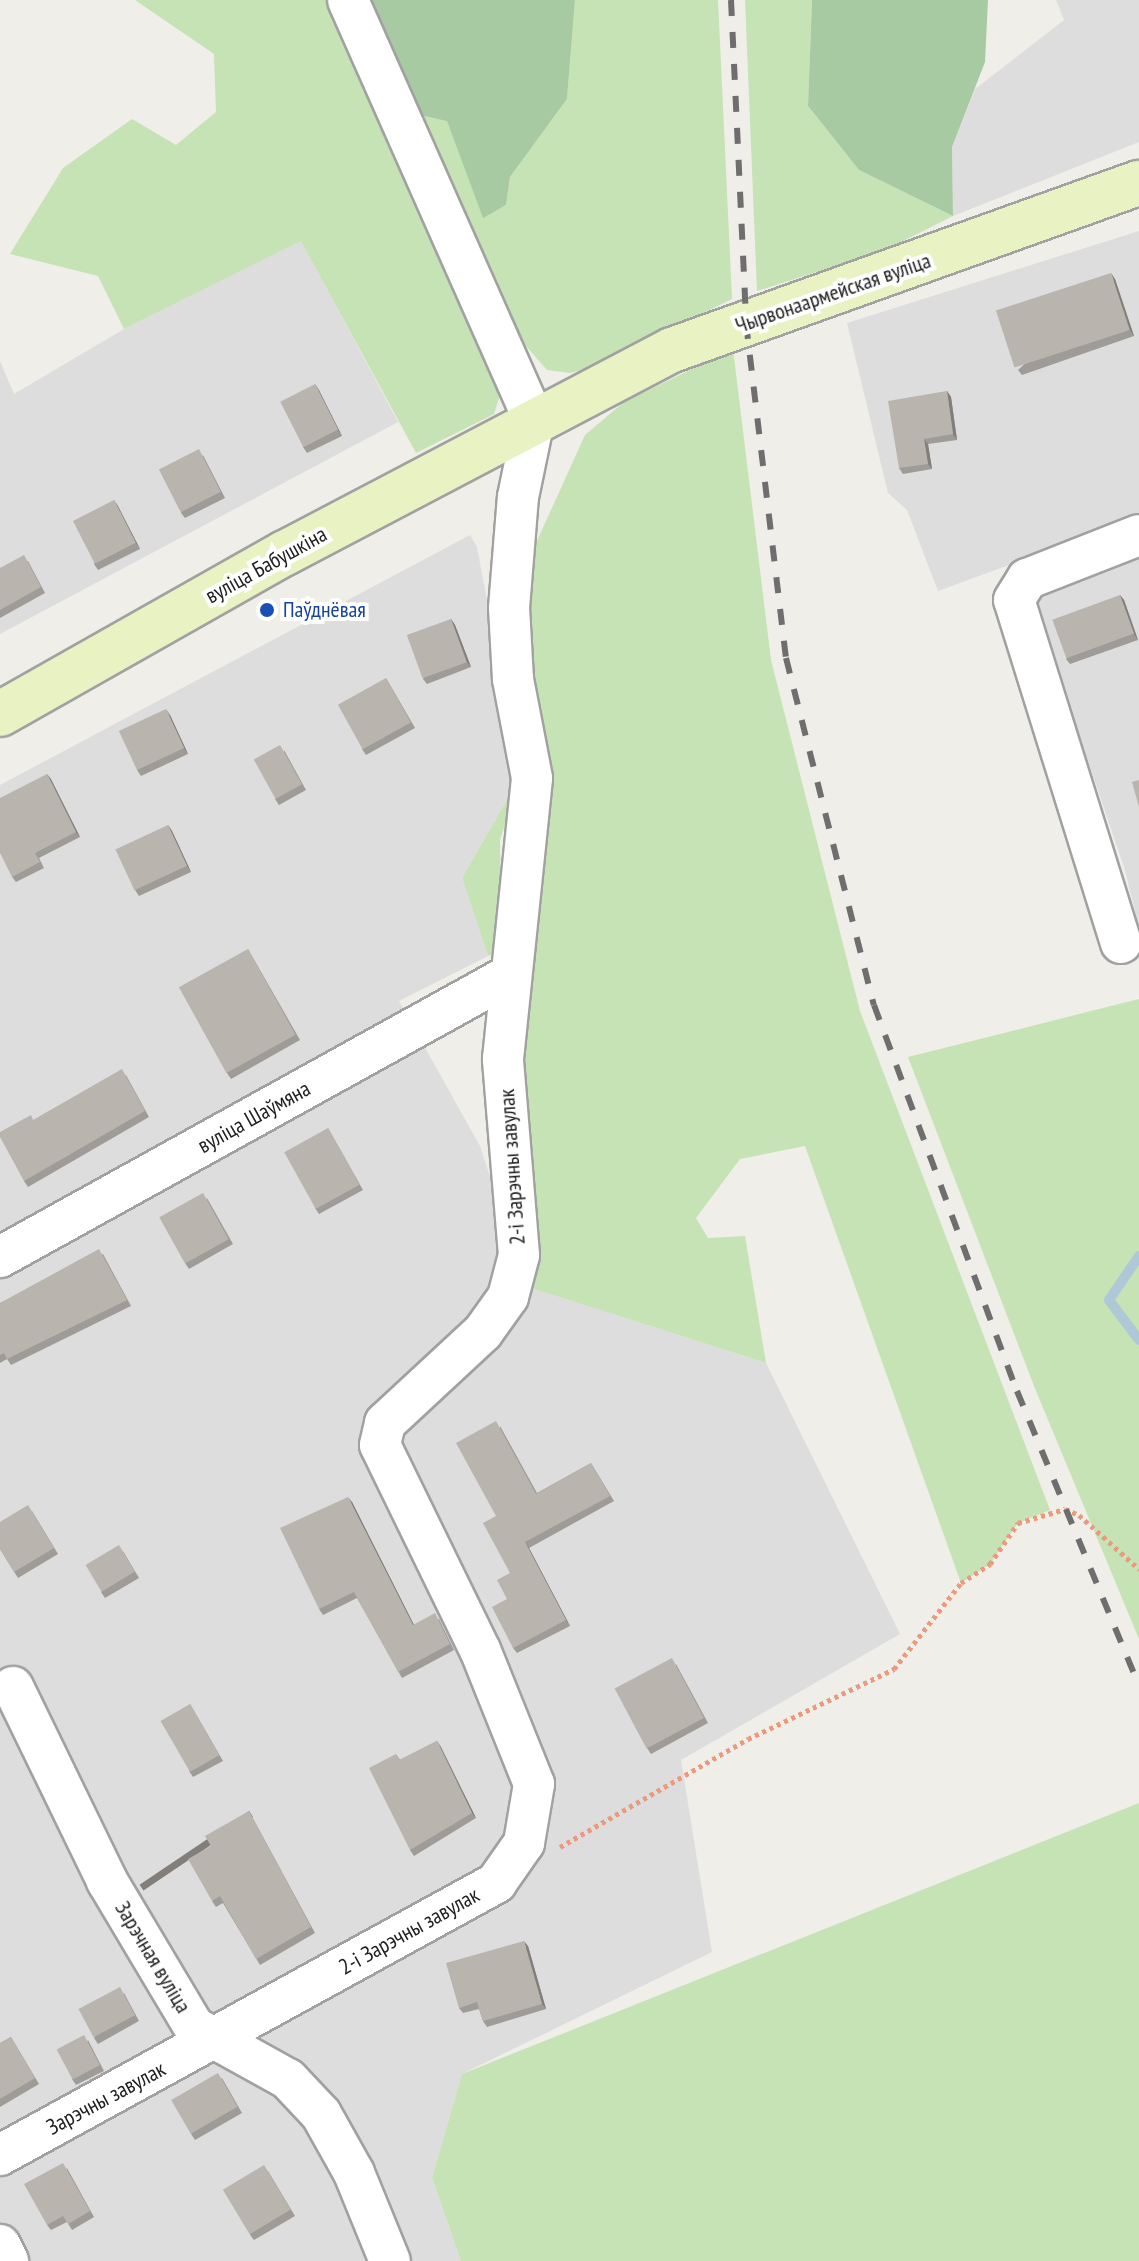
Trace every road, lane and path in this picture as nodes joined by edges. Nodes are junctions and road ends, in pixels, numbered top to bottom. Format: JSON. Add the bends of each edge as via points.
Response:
{"nodes":[{"id":1,"x":348,"y":0,"type":"edge"},
{"id":2,"x":1139,"y":183,"type":"edge"},
{"id":3,"x":534,"y":420,"type":"junction"},
{"id":4,"x":1139,"y":535,"type":"edge"},
{"id":5,"x":0,"y":714,"type":"edge"},
{"id":6,"x":1121,"y":943,"type":"dead end"},
{"id":7,"x":508,"y":976,"type":"junction"},
{"id":8,"x":0,"y":1257,"type":"edge"},
{"id":9,"x":1139,"y":1569,"type":"edge"},
{"id":10,"x":4,"y":1681,"type":"edge"},
{"id":11,"x":549,"y":1854,"type":"dead end"},
{"id":12,"x":212,"y":2041,"type":"junction"},
{"id":13,"x":0,"y":2155,"type":"edge"},
{"id":14,"x":0,"y":2245,"type":"edge"},
{"id":15,"x":8,"y":2261,"type":"edge"},
{"id":16,"x":390,"y":2261,"type":"edge"}],
"edges":[{"from":1,"to":3,"type":"street"},
{"from":2,"to":3,"type":"street","name":"Чырвонаармейская вуліца","via":[[672,350]]},
{"from":3,"to":5,"type":"street","name":"вуліца Бабушкіна"},
{"from":3,"to":7,"type":"street","name":"2-і Зарэчны завулак","via":[[518,497],[509,608],[513,679],[532,778]]},
{"from":4,"to":6,"type":"street","via":[[1027,579],[1014,600]]},
{"from":7,"to":8,"type":"street","name":"вуліца Шаўмяна"},
{"from":7,"to":12,"type":"street","name":"2-і Зарэчны завулак","via":[[503,1059],[519,1255],[508,1297],[483,1332],[385,1423],[380,1445],[480,1650],[534,1784],[524,1843],[496,1883]]},
{"from":9,"to":11,"type":"path","via":[[1079,1515],[1065,1509],[1018,1523],[990,1564],[961,1583],[894,1669],[748,1739]]},
{"from":10,"to":12,"type":"street","name":"Зарэчная вуліца","via":[[107,1881],[194,2027]]},
{"from":12,"to":13,"type":"street","name":"Зарэчны завулак"},
{"from":12,"to":16,"type":"street","name":"Зарэчная вуліца","via":[[248,2052],[288,2079],[321,2114],[354,2173]]},
{"from":14,"to":15,"type":"street"}]}
